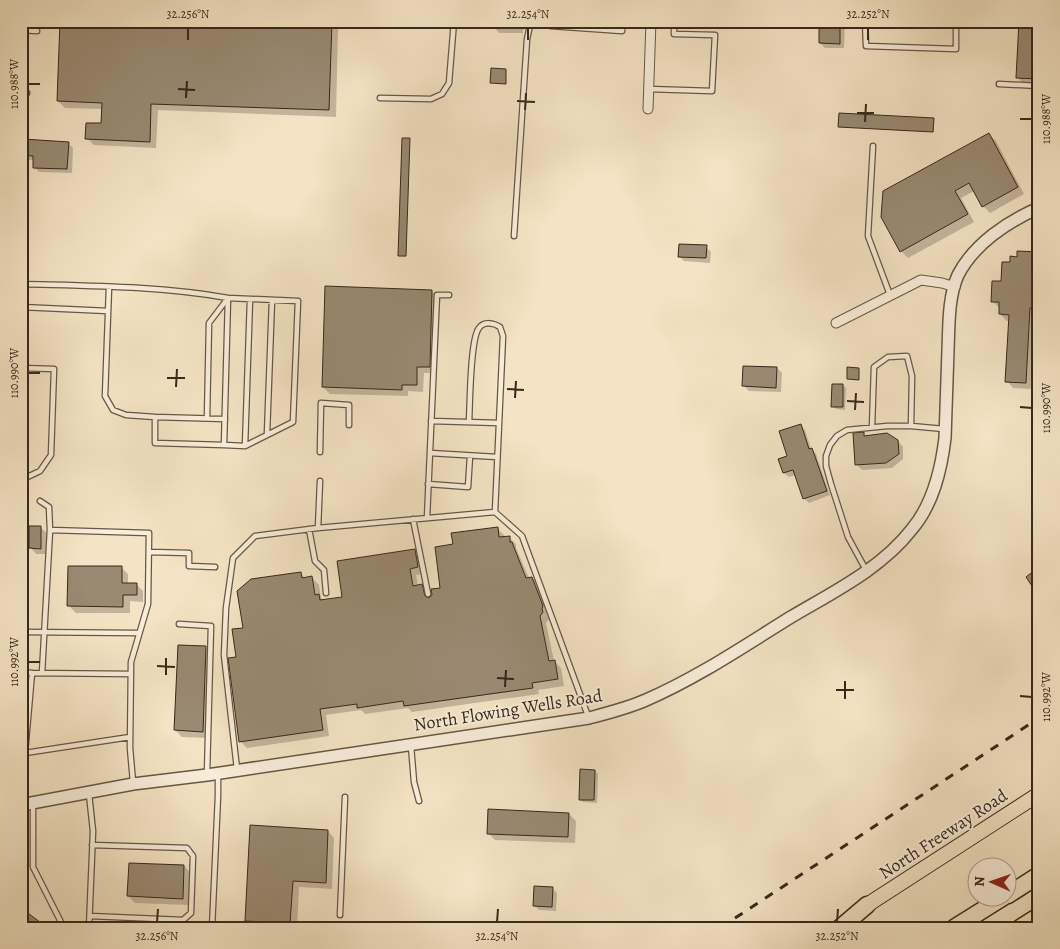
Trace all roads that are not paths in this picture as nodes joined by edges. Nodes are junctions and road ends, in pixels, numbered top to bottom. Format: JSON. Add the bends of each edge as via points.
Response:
{"nodes":[{"id":1,"x":454,"y":21,"type":"edge"},
{"id":2,"x":531,"y":21,"type":"edge"},
{"id":3,"x":551,"y":21,"type":"edge"},
{"id":4,"x":623,"y":21,"type":"edge"},
{"id":5,"x":864,"y":21,"type":"edge"},
{"id":6,"x":956,"y":21,"type":"edge"},
{"id":7,"x":651,"y":22,"type":"edge"},
{"id":8,"x":21,"y":30,"type":"edge"},
{"id":9,"x":37,"y":31,"type":"dead end"},
{"id":10,"x":999,"y":84,"type":"dead end"},
{"id":11,"x":1039,"y":86,"type":"edge"},
{"id":12,"x":648,"y":89,"type":"junction"},
{"id":13,"x":380,"y":98,"type":"dead end"},
{"id":14,"x":648,"y":109,"type":"dead end"},
{"id":15,"x":1039,"y":125,"type":"edge"},
{"id":16,"x":873,"y":146,"type":"dead end"},
{"id":17,"x":1039,"y":174,"type":"edge"},
{"id":18,"x":1039,"y":208,"type":"edge"},
{"id":19,"x":514,"y":236,"type":"dead end"},
{"id":20,"x":21,"y":284,"type":"edge"},
{"id":21,"x":109,"y":287,"type":"junction"},
{"id":22,"x":955,"y":287,"type":"junction"},
{"id":23,"x":449,"y":295,"type":"dead end"},
{"id":24,"x":890,"y":296,"type":"junction"},
{"id":25,"x":228,"y":298,"type":"junction"},
{"id":26,"x":250,"y":300,"type":"junction"},
{"id":27,"x":272,"y":300,"type":"junction"},
{"id":28,"x":21,"y":308,"type":"edge"},
{"id":29,"x":108,"y":311,"type":"junction"},
{"id":30,"x":836,"y":323,"type":"dead end"},
{"id":31,"x":21,"y":368,"type":"edge"},
{"id":32,"x":155,"y":418,"type":"junction"},
{"id":33,"x":207,"y":418,"type":"junction"},
{"id":34,"x":225,"y":419,"type":"junction"},
{"id":35,"x":431,"y":421,"type":"junction"},
{"id":36,"x":469,"y":422,"type":"junction"},
{"id":37,"x":499,"y":423,"type":"junction"},
{"id":38,"x":349,"y":425,"type":"dead end"},
{"id":39,"x":911,"y":426,"type":"junction"},
{"id":40,"x":872,"y":427,"type":"junction"},
{"id":41,"x":946,"y":430,"type":"junction"},
{"id":42,"x":267,"y":434,"type":"junction"},
{"id":43,"x":224,"y":445,"type":"junction"},
{"id":44,"x":245,"y":446,"type":"junction"},
{"id":45,"x":320,"y":452,"type":"dead end"},
{"id":46,"x":430,"y":453,"type":"junction"},
{"id":47,"x":470,"y":456,"type":"junction"},
{"id":48,"x":497,"y":457,"type":"junction"},
{"id":49,"x":21,"y":480,"type":"edge"},
{"id":50,"x":320,"y":481,"type":"dead end"},
{"id":51,"x":428,"y":484,"type":"junction"},
{"id":52,"x":40,"y":500,"type":"dead end"},
{"id":53,"x":495,"y":512,"type":"junction"},
{"id":54,"x":427,"y":518,"type":"junction"},
{"id":55,"x":413,"y":519,"type":"junction"},
{"id":56,"x":318,"y":528,"type":"junction"},
{"id":57,"x":309,"y":529,"type":"junction"},
{"id":58,"x":50,"y":530,"type":"junction"},
{"id":59,"x":149,"y":552,"type":"junction"},
{"id":60,"x":215,"y":568,"type":"dead end"},
{"id":61,"x":867,"y":571,"type":"junction"},
{"id":62,"x":326,"y":593,"type":"dead end"},
{"id":63,"x":428,"y":594,"type":"dead end"},
{"id":64,"x":178,"y":624,"type":"dead end"},
{"id":65,"x":21,"y":632,"type":"edge"},
{"id":66,"x":44,"y":632,"type":"junction"},
{"id":67,"x":139,"y":633,"type":"junction"},
{"id":68,"x":21,"y":672,"type":"edge"},
{"id":69,"x":32,"y":673,"type":"junction"},
{"id":70,"x":42,"y":673,"type":"junction"},
{"id":71,"x":131,"y":674,"type":"junction"},
{"id":72,"x":589,"y":718,"type":"junction"},
{"id":73,"x":130,"y":737,"type":"junction"},
{"id":74,"x":411,"y":743,"type":"junction"},
{"id":75,"x":237,"y":770,"type":"junction"},
{"id":76,"x":212,"y":774,"type":"junction"},
{"id":77,"x":133,"y":784,"type":"junction"},
{"id":78,"x":89,"y":792,"type":"junction"},
{"id":79,"x":1039,"y":794,"type":"edge"},
{"id":80,"x":346,"y":797,"type":"dead end"},
{"id":81,"x":419,"y":801,"type":"dead end"},
{"id":82,"x":27,"y":804,"type":"edge"},
{"id":83,"x":92,"y":844,"type":"junction"},
{"id":84,"x":1039,"y":875,"type":"edge"},
{"id":85,"x":1018,"y":888,"type":"edge"},
{"id":86,"x":867,"y":906,"type":"joint"},
{"id":87,"x":990,"y":906,"type":"edge"},
{"id":88,"x":340,"y":914,"type":"dead end"},
{"id":89,"x":90,"y":916,"type":"junction"},
{"id":90,"x":1039,"y":916,"type":"edge"},
{"id":91,"x":64,"y":928,"type":"edge"},
{"id":92,"x":89,"y":928,"type":"edge"},
{"id":93,"x":212,"y":928,"type":"edge"},
{"id":94,"x":840,"y":928,"type":"edge"},
{"id":95,"x":954,"y":928,"type":"edge"},
{"id":96,"x":1020,"y":928,"type":"edge"}],
"edges":[{"from":1,"to":13,"type":"lane","via":[[450,83],[442,94],[430,98]]},
{"from":2,"to":19,"type":"lane"},
{"from":3,"to":4,"type":"lane","via":[[551,26],[622,30]]},
{"from":5,"to":6,"type":"lane","via":[[866,46],[956,49]]},
{"from":7,"to":12,"type":"street"},
{"from":7,"to":12,"type":"lane","via":[[674,23],[674,34],[715,35],[712,91]]},
{"from":8,"to":9,"type":"lane"},
{"from":10,"to":11,"type":"lane"},
{"from":12,"to":14,"type":"street"},
{"from":15,"to":17,"type":"lane","via":[[1035,164]]},
{"from":16,"to":24,"type":"lane","via":[[868,236]]},
{"from":18,"to":22,"type":"street","name":"North Flowing Wells Road","via":[[1006,226],[981,245],[969,258]]},
{"from":20,"to":21,"type":"lane"},
{"from":21,"to":25,"type":"lane","via":[[190,291]]},
{"from":21,"to":29,"type":"lane"},
{"from":22,"to":24,"type":"street","via":[[921,280]]},
{"from":22,"to":41,"type":"street","name":"North Flowing Wells Road","via":[[949,323]]},
{"from":23,"to":35,"type":"lane","via":[[437,296]]},
{"from":24,"to":30,"type":"street"},
{"from":25,"to":26,"type":"lane"},
{"from":25,"to":33,"type":"lane","via":[[209,323]]},
{"from":25,"to":34,"type":"lane"},
{"from":26,"to":27,"type":"lane"},
{"from":26,"to":44,"type":"lane"},
{"from":27,"to":42,"type":"lane"},
{"from":27,"to":42,"type":"lane","via":[[298,301],[293,422]]},
{"from":28,"to":29,"type":"lane"},
{"from":29,"to":32,"type":"lane","via":[[105,396],[113,410]]},
{"from":31,"to":49,"type":"lane","via":[[54,369],[51,455],[40,471]]},
{"from":32,"to":33,"type":"lane"},
{"from":32,"to":43,"type":"lane","via":[[155,443]]},
{"from":33,"to":34,"type":"lane"},
{"from":34,"to":43,"type":"lane"},
{"from":35,"to":36,"type":"lane"},
{"from":35,"to":46,"type":"lane"},
{"from":36,"to":37,"type":"lane"},
{"from":36,"to":37,"type":"lane","via":[[474,342],[479,328],[486,323],[500,327],[503,336]]},
{"from":37,"to":48,"type":"lane"},
{"from":38,"to":45,"type":"lane","via":[[349,405],[321,404]]},
{"from":39,"to":40,"type":"lane"},
{"from":39,"to":40,"type":"lane","via":[[912,376],[907,356],[888,356],[874,367]]},
{"from":39,"to":41,"type":"lane"},
{"from":40,"to":61,"type":"lane","via":[[848,430],[836,436],[826,456],[828,475],[848,537]]},
{"from":41,"to":61,"type":"street","name":"North Flowing Wells Road","via":[[943,457],[926,510],[893,550]]},
{"from":42,"to":44,"type":"lane"},
{"from":43,"to":44,"type":"lane"},
{"from":46,"to":47,"type":"lane"},
{"from":46,"to":51,"type":"lane"},
{"from":47,"to":48,"type":"lane"},
{"from":47,"to":51,"type":"lane","via":[[468,488]]},
{"from":48,"to":53,"type":"lane"},
{"from":50,"to":56,"type":"lane"},
{"from":51,"to":54,"type":"lane"},
{"from":52,"to":58,"type":"lane","via":[[49,507]]},
{"from":53,"to":54,"type":"lane"},
{"from":53,"to":72,"type":"lane","via":[[522,536]]},
{"from":54,"to":55,"type":"lane"},
{"from":55,"to":56,"type":"lane"},
{"from":55,"to":63,"type":"lane"},
{"from":56,"to":57,"type":"lane"},
{"from":57,"to":62,"type":"lane","via":[[315,561],[324,570]]},
{"from":57,"to":75,"type":"lane","via":[[255,536],[233,558],[224,655]]},
{"from":58,"to":59,"type":"lane","via":[[149,533]]},
{"from":58,"to":66,"type":"lane"},
{"from":59,"to":60,"type":"lane","via":[[189,553],[189,566]]},
{"from":59,"to":67,"type":"lane","via":[[148,604]]},
{"from":61,"to":72,"type":"street","name":"North Flowing Wells Road","via":[[669,690]]},
{"from":64,"to":76,"type":"lane","via":[[211,626]]},
{"from":65,"to":66,"type":"lane"},
{"from":66,"to":67,"type":"lane"},
{"from":66,"to":70,"type":"lane"},
{"from":67,"to":71,"type":"lane"},
{"from":68,"to":69,"type":"lane"},
{"from":69,"to":70,"type":"lane"},
{"from":69,"to":73,"type":"lane","via":[[25,753]]},
{"from":70,"to":71,"type":"lane"},
{"from":71,"to":73,"type":"lane"},
{"from":72,"to":74,"type":"street","name":"North Flowing Wells Road"},
{"from":73,"to":77,"type":"lane"},
{"from":74,"to":75,"type":"street","name":"North Flowing Wells Road"},
{"from":74,"to":81,"type":"lane"},
{"from":75,"to":76,"type":"street","name":"North Flowing Wells Road"},
{"from":76,"to":77,"type":"street","name":"North Flowing Wells Road"},
{"from":76,"to":93,"type":"lane","via":[[218,796]]},
{"from":77,"to":78,"type":"street","name":"North Flowing Wells Road"},
{"from":78,"to":82,"type":"street","name":"North Flowing Wells Road"},
{"from":78,"to":83,"type":"lane"},
{"from":79,"to":86,"type":"main road","name":"North Freeway Road"},
{"from":80,"to":88,"type":"lane"},
{"from":82,"to":91,"type":"lane","via":[[33,867]]},
{"from":83,"to":89,"type":"lane"},
{"from":83,"to":89,"type":"lane","via":[[187,848],[193,856],[191,913],[183,920]]},
{"from":84,"to":85,"type":"highway"},
{"from":86,"to":94,"type":"highway"},
{"from":87,"to":95,"type":"highway"},
{"from":89,"to":92,"type":"lane"},
{"from":90,"to":96,"type":"highway"}]}
